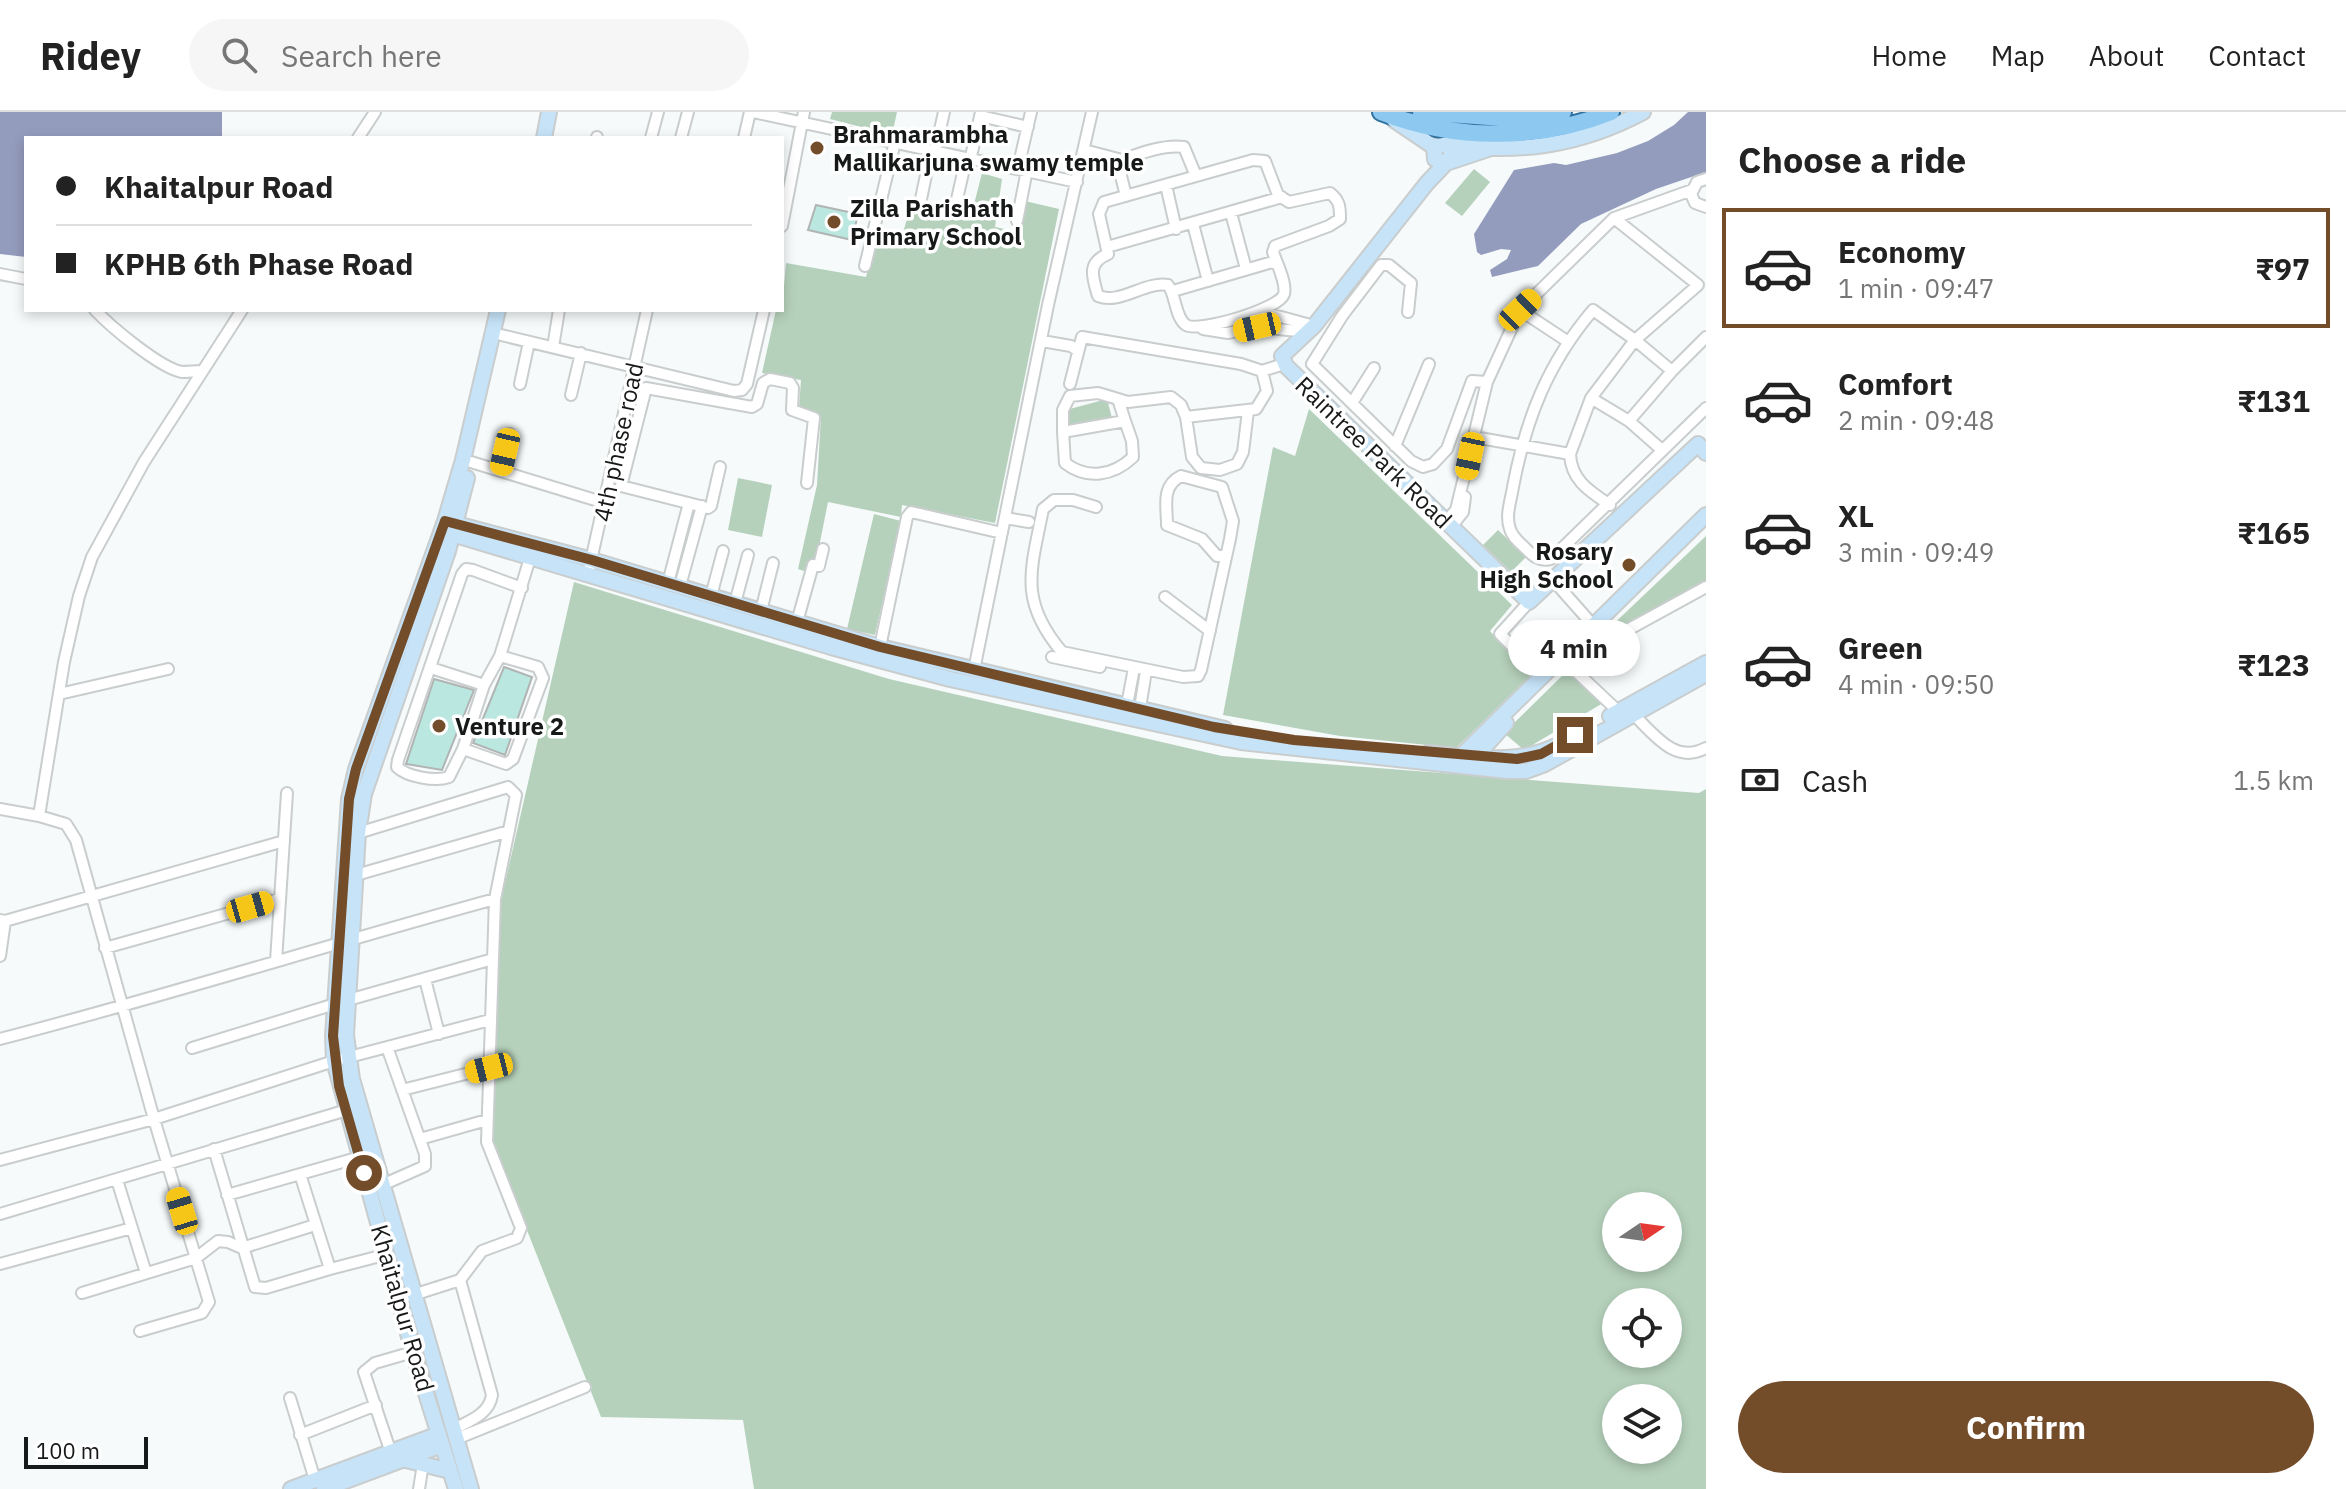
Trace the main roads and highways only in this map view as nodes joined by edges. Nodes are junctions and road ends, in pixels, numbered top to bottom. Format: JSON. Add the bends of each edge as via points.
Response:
{"nodes":[{"id":1,"x":1421,"y":112,"type":"edge"},
{"id":2,"x":1563,"y":112,"type":"edge"},
{"id":3,"x":1611,"y":112,"type":"edge"},
{"id":4,"x":1383,"y":113,"type":"edge"}],
"edges":[{"from":1,"to":2,"type":"main road","via":[[1520,120]]},
{"from":3,"to":4,"type":"main road","via":[[1559,128],[1489,134]]}]}
